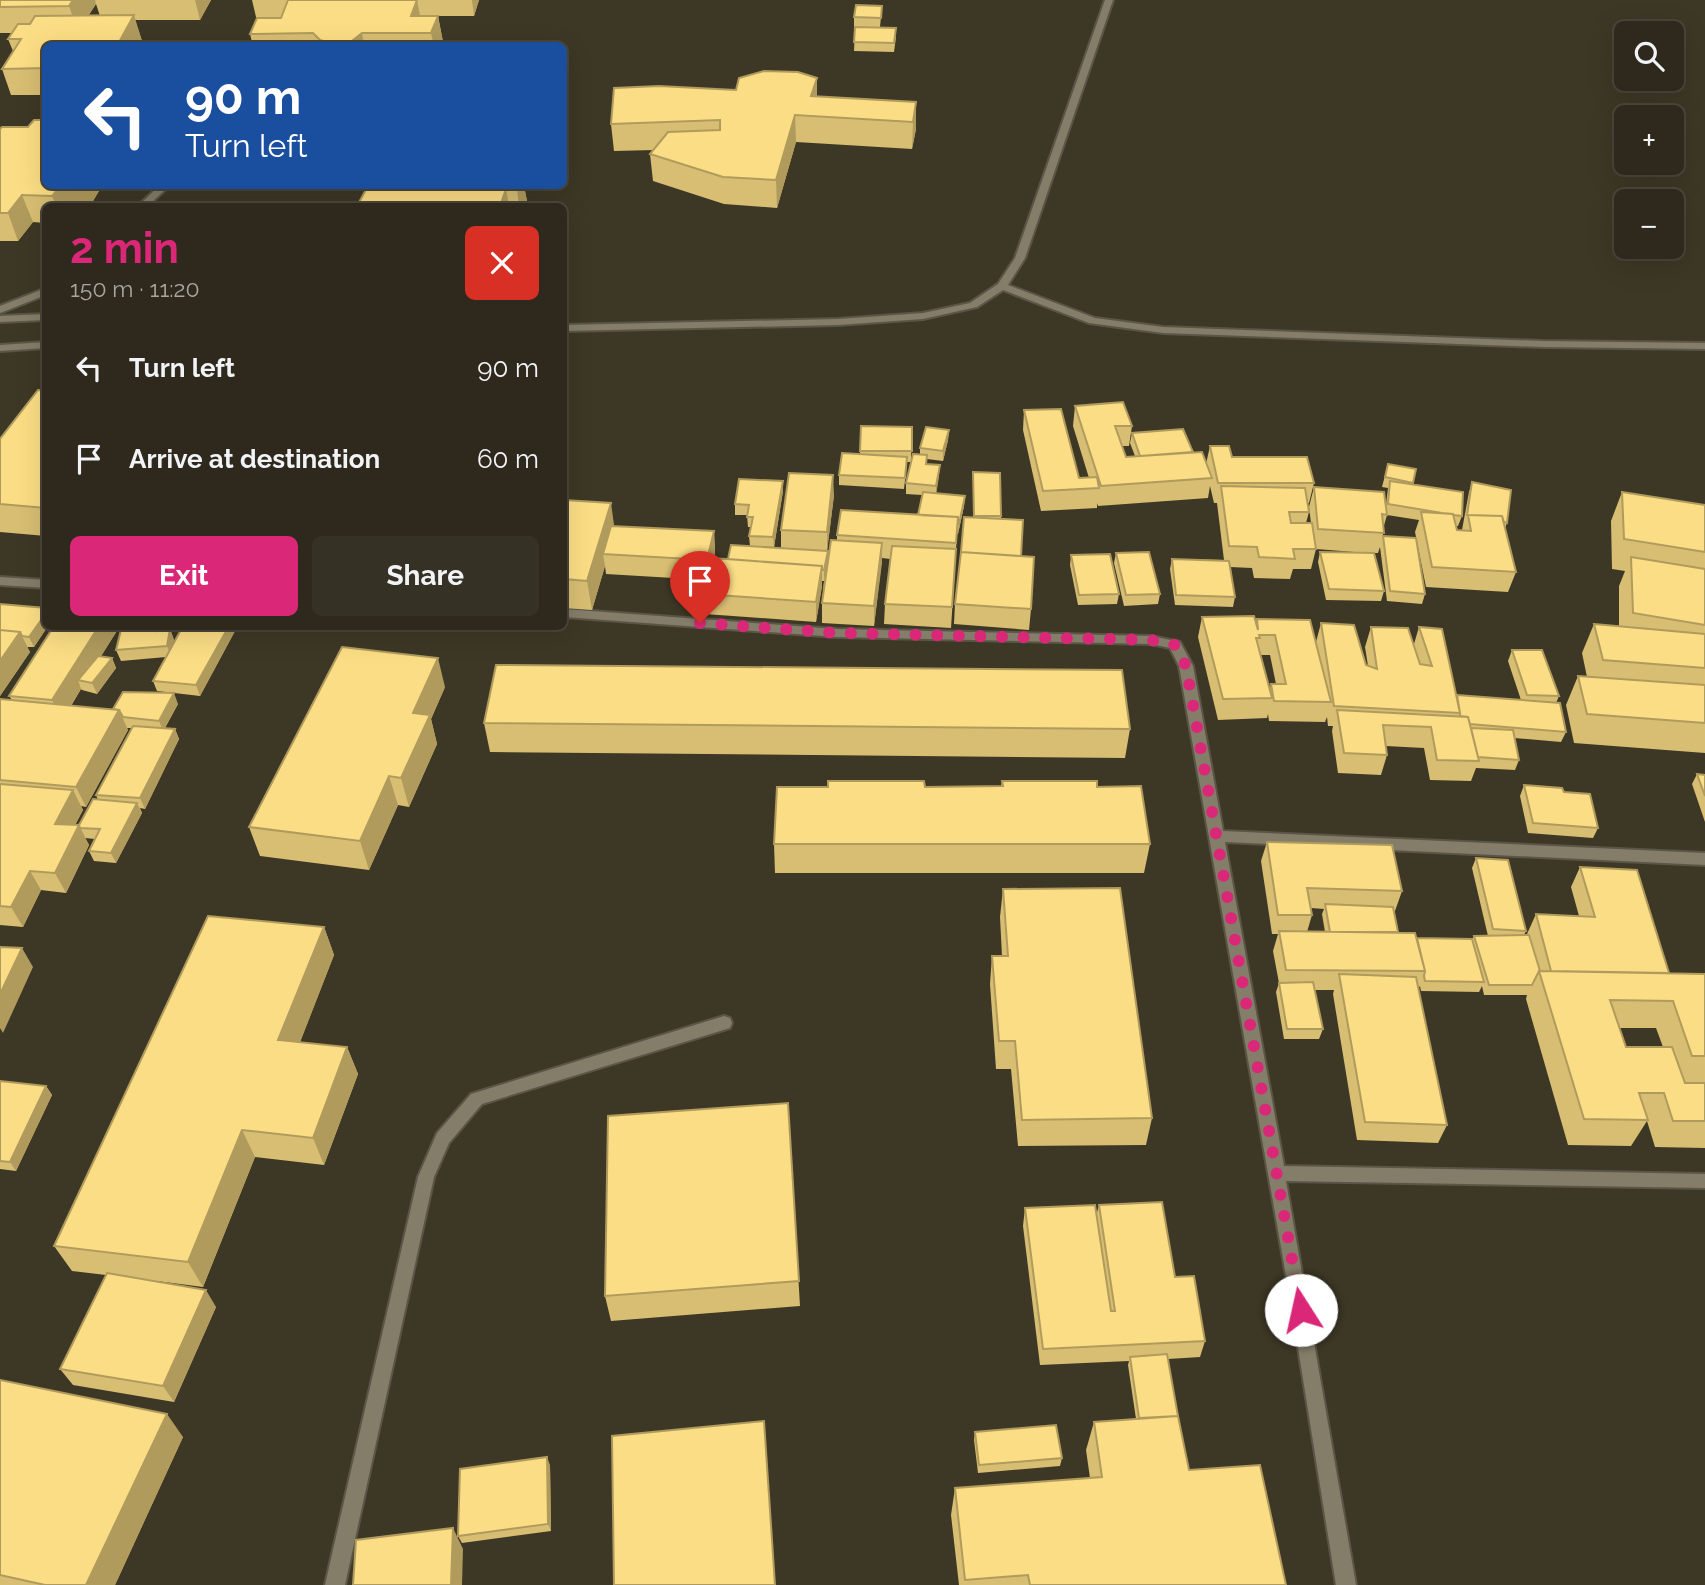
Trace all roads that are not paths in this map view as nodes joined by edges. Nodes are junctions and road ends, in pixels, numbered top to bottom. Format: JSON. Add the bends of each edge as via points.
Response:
{"nodes":[{"id":1,"x":1110,"y":0,"type":"edge"},
{"id":2,"x":161,"y":189,"type":"edge"},
{"id":3,"x":146,"y":203,"type":"edge"},
{"id":4,"x":1002,"y":286,"type":"junction"},
{"id":5,"x":42,"y":294,"type":"edge"},
{"id":6,"x":0,"y":310,"type":"edge"},
{"id":7,"x":42,"y":317,"type":"edge"},
{"id":8,"x":0,"y":319,"type":"edge"},
{"id":9,"x":567,"y":328,"type":"edge"},
{"id":10,"x":42,"y":345,"type":"edge"},
{"id":11,"x":1705,"y":346,"type":"edge"},
{"id":12,"x":0,"y":348,"type":"edge"},
{"id":13,"x":0,"y":581,"type":"edge"},
{"id":14,"x":42,"y":584,"type":"edge"},
{"id":15,"x":567,"y":613,"type":"edge"},
{"id":16,"x":1216,"y":836,"type":"junction"},
{"id":17,"x":1705,"y":859,"type":"edge"},
{"id":18,"x":724,"y":1023,"type":"dead end"},
{"id":19,"x":1277,"y":1173,"type":"junction"},
{"id":20,"x":1705,"y":1181,"type":"edge"},
{"id":21,"x":335,"y":1585,"type":"edge"},
{"id":22,"x":1346,"y":1585,"type":"edge"}],
"edges":[{"from":1,"to":4,"type":"street","via":[[1020,258]]},
{"from":2,"to":3,"type":"street"},
{"from":4,"to":9,"type":"street","via":[[972,305],[923,316]]},
{"from":4,"to":11,"type":"street","via":[[1094,321],[1163,330]]},
{"from":5,"to":6,"type":"street"},
{"from":7,"to":8,"type":"street"},
{"from":10,"to":12,"type":"street"},
{"from":13,"to":14,"type":"street"},
{"from":15,"to":16,"type":"street","via":[[837,633],[1150,640],[1175,645],[1186,666]]},
{"from":16,"to":17,"type":"street"},
{"from":16,"to":19,"type":"street"},
{"from":18,"to":21,"type":"street","via":[[477,1099],[443,1138],[426,1177]]},
{"from":19,"to":20,"type":"street"},
{"from":19,"to":22,"type":"street"}]}
